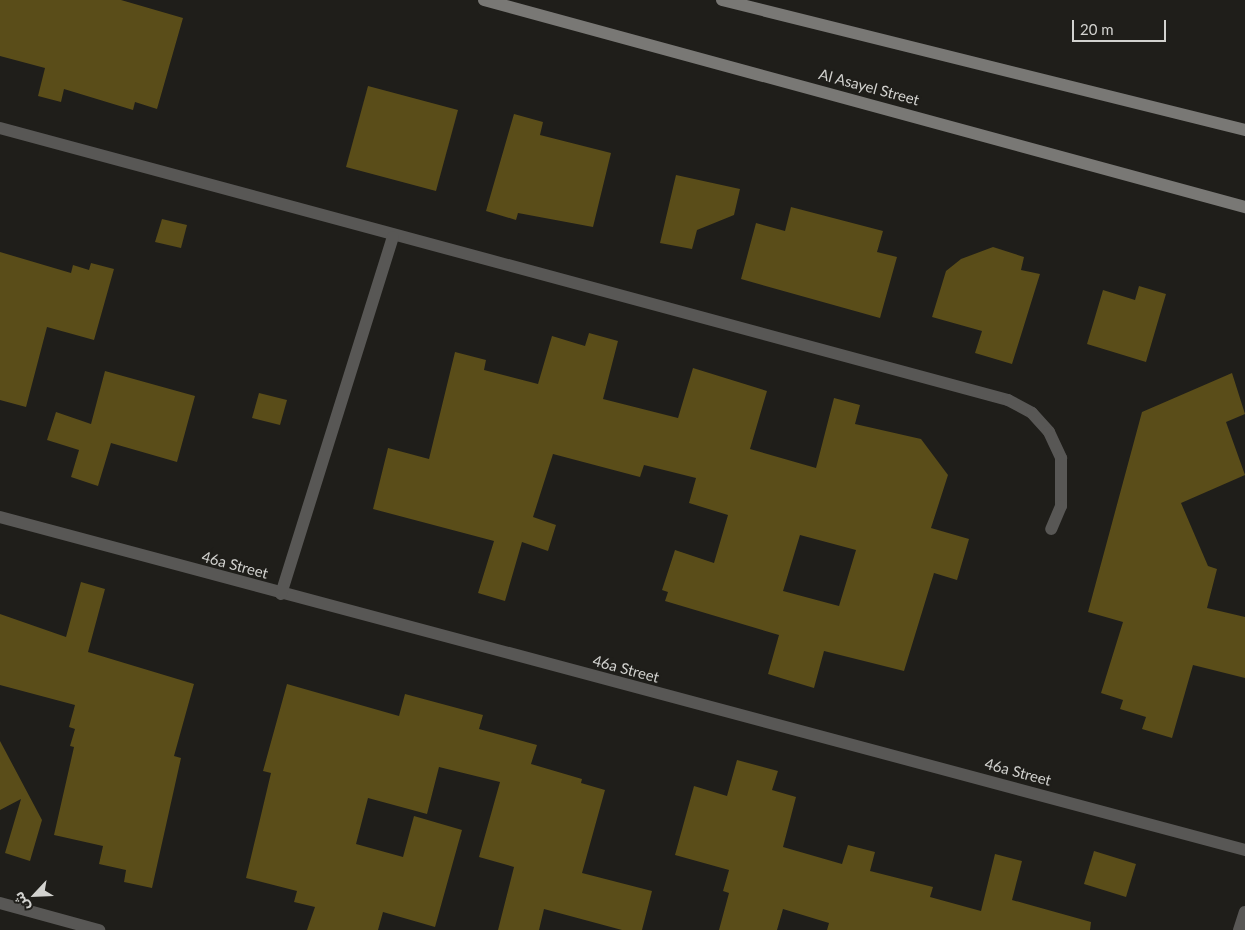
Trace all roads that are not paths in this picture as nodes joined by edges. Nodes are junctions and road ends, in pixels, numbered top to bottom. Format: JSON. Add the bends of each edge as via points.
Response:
{"nodes":[{"id":1,"x":484,"y":0,"type":"edge"},
{"id":2,"x":722,"y":0,"type":"edge"},
{"id":3,"x":0,"y":128,"type":"edge"},
{"id":4,"x":1245,"y":128,"type":"edge"},
{"id":5,"x":1243,"y":207,"type":"edge"},
{"id":6,"x":393,"y":237,"type":"junction"},
{"id":7,"x":0,"y":518,"type":"edge"},
{"id":8,"x":1051,"y":529,"type":"dead end"},
{"id":9,"x":281,"y":594,"type":"junction"},
{"id":10,"x":1245,"y":850,"type":"edge"},
{"id":11,"x":0,"y":903,"type":"edge"},
{"id":12,"x":1245,"y":912,"type":"edge"},
{"id":13,"x":99,"y":930,"type":"edge"},
{"id":14,"x":1239,"y":930,"type":"edge"}],
"edges":[{"from":1,"to":5,"type":"main road","name":"Al Asayel Street"},
{"from":2,"to":4,"type":"main road"},
{"from":3,"to":6,"type":"street"},
{"from":6,"to":8,"type":"street","via":[[1008,400],[1043,426],[1061,458],[1061,506]]},
{"from":6,"to":9,"type":"street"},
{"from":7,"to":9,"type":"street","name":"46a Street"},
{"from":9,"to":10,"type":"street","name":"46a Street"},
{"from":11,"to":13,"type":"street"},
{"from":12,"to":14,"type":"street"}]}
